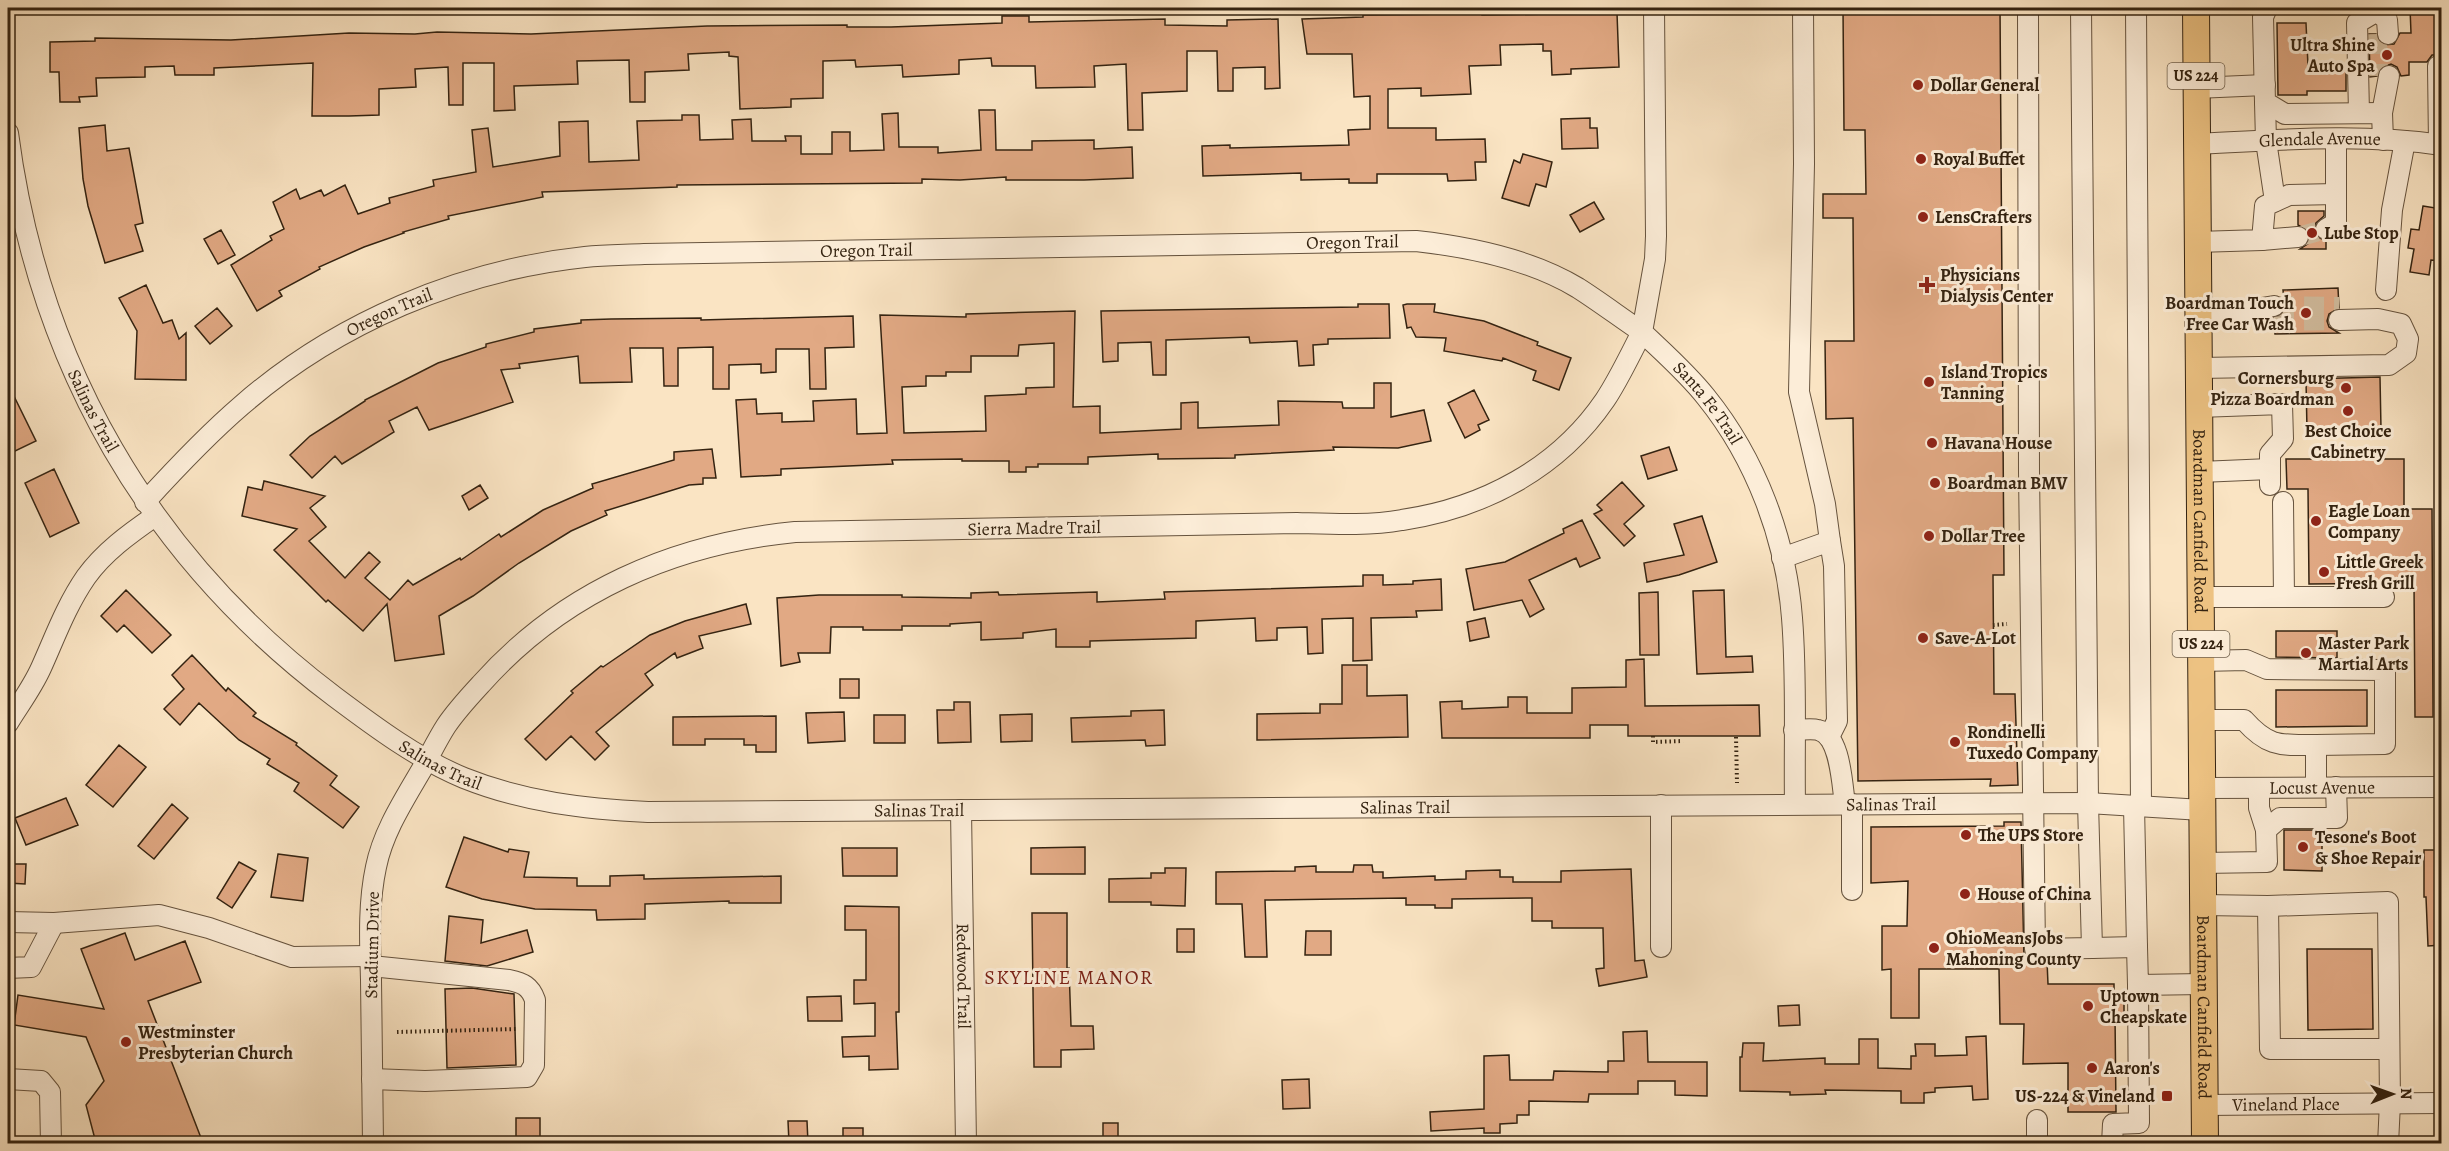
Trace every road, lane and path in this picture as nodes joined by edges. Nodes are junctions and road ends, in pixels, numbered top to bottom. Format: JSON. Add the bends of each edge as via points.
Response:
{"nodes":[{"id":1,"x":1654,"y":8,"type":"edge"},
{"id":2,"x":1803,"y":8,"type":"edge"},
{"id":3,"x":2028,"y":8,"type":"edge"},
{"id":4,"x":2081,"y":8,"type":"edge"},
{"id":5,"x":2136,"y":8,"type":"edge"},
{"id":6,"x":2196,"y":8,"type":"edge"},
{"id":7,"x":2267,"y":8,"type":"edge"},
{"id":8,"x":2376,"y":9,"type":"edge"},
{"id":9,"x":2382,"y":34,"type":"tunnel mouth"},
{"id":10,"x":2438,"y":66,"type":"dead end"},
{"id":11,"x":2384,"y":81,"type":"tunnel mouth"},
{"id":12,"x":2196,"y":88,"type":"junction"},
{"id":13,"x":2265,"y":94,"type":"junction"},
{"id":14,"x":2382,"y":112,"type":"junction"},
{"id":15,"x":2359,"y":113,"type":"junction"},
{"id":16,"x":8,"y":133,"type":"edge"},
{"id":17,"x":2336,"y":139,"type":"junction"},
{"id":18,"x":2383,"y":140,"type":"junction"},
{"id":19,"x":2266,"y":141,"type":"junction"},
{"id":20,"x":2405,"y":141,"type":"junction"},
{"id":21,"x":2197,"y":144,"type":"junction"},
{"id":22,"x":2440,"y":145,"type":"edge"},
{"id":23,"x":2336,"y":194,"type":"junction"},
{"id":24,"x":2275,"y":201,"type":"junction"},
{"id":25,"x":2326,"y":229,"type":"dead end"},
{"id":26,"x":2298,"y":231,"type":"tunnel mouth"},
{"id":27,"x":2263,"y":233,"type":"junction"},
{"id":28,"x":2198,"y":242,"type":"junction"},
{"id":29,"x":2386,"y":290,"type":"dead end"},
{"id":30,"x":2198,"y":311,"type":"junction"},
{"id":31,"x":2339,"y":313,"type":"tunnel mouth"},
{"id":32,"x":2274,"y":314,"type":"tunnel mouth"},
{"id":33,"x":1642,"y":332,"type":"junction"},
{"id":34,"x":2199,"y":368,"type":"junction"},
{"id":35,"x":2199,"y":407,"type":"junction"},
{"id":36,"x":2200,"y":472,"type":"junction"},
{"id":37,"x":2283,"y":502,"type":"dead end"},
{"id":38,"x":150,"y":509,"type":"junction"},
{"id":39,"x":1830,"y":541,"type":"junction"},
{"id":40,"x":1782,"y":558,"type":"junction"},
{"id":41,"x":2201,"y":597,"type":"junction"},
{"id":42,"x":2284,"y":597,"type":"junction"},
{"id":43,"x":2385,"y":597,"type":"dead end"},
{"id":44,"x":2007,"y":624,"type":"dead end"},
{"id":45,"x":1993,"y":625,"type":"dead end"},
{"id":46,"x":2201,"y":661,"type":"junction"},
{"id":47,"x":2202,"y":720,"type":"junction"},
{"id":48,"x":8,"y":723,"type":"edge"},
{"id":49,"x":1794,"y":730,"type":"junction"},
{"id":50,"x":1653,"y":736,"type":"dead end"},
{"id":51,"x":1736,"y":737,"type":"dead end"},
{"id":52,"x":1829,"y":737,"type":"junction"},
{"id":53,"x":1683,"y":741,"type":"dead end"},
{"id":54,"x":2316,"y":745,"type":"junction"},
{"id":55,"x":428,"y":758,"type":"junction"},
{"id":56,"x":1737,"y":783,"type":"dead end"},
{"id":57,"x":2316,"y":787,"type":"junction"},
{"id":58,"x":2336,"y":787,"type":"junction"},
{"id":59,"x":2442,"y":787,"type":"edge"},
{"id":60,"x":2259,"y":788,"type":"junction"},
{"id":61,"x":2202,"y":799,"type":"junction"},
{"id":62,"x":2034,"y":803,"type":"junction"},
{"id":63,"x":2088,"y":803,"type":"junction"},
{"id":64,"x":1795,"y":804,"type":"junction"},
{"id":65,"x":1848,"y":804,"type":"junction"},
{"id":66,"x":1661,"y":805,"type":"junction"},
{"id":67,"x":2138,"y":806,"type":"junction"},
{"id":68,"x":961,"y":810,"type":"junction"},
{"id":69,"x":2266,"y":830,"type":"junction"},
{"id":70,"x":2202,"y":863,"type":"junction"},
{"id":71,"x":1852,"y":890,"type":"dead end"},
{"id":72,"x":2203,"y":905,"type":"junction"},
{"id":73,"x":2268,"y":906,"type":"junction"},
{"id":74,"x":8,"y":922,"type":"edge"},
{"id":75,"x":54,"y":923,"type":"junction"},
{"id":76,"x":1661,"y":947,"type":"dead end"},
{"id":77,"x":2137,"y":947,"type":"junction"},
{"id":78,"x":2092,"y":948,"type":"junction"},
{"id":79,"x":371,"y":961,"type":"junction"},
{"id":80,"x":8,"y":968,"type":"edge"},
{"id":81,"x":2204,"y":984,"type":"junction"},
{"id":82,"x":2138,"y":985,"type":"junction"},
{"id":83,"x":535,"y":1029,"type":"junction"},
{"id":84,"x":397,"y":1032,"type":"dead end"},
{"id":85,"x":2389,"y":1049,"type":"junction"},
{"id":86,"x":8,"y":1079,"type":"edge"},
{"id":87,"x":372,"y":1079,"type":"junction"},
{"id":88,"x":2390,"y":1103,"type":"junction"},
{"id":89,"x":2442,"y":1103,"type":"edge"},
{"id":90,"x":2204,"y":1105,"type":"junction"},
{"id":91,"x":2037,"y":1120,"type":"dead end"},
{"id":92,"x":51,"y":1143,"type":"edge"},
{"id":93,"x":373,"y":1143,"type":"edge"},
{"id":94,"x":966,"y":1143,"type":"edge"},
{"id":95,"x":2037,"y":1143,"type":"edge"},
{"id":96,"x":2112,"y":1143,"type":"edge"},
{"id":97,"x":2205,"y":1143,"type":"edge"},
{"id":98,"x":2388,"y":1143,"type":"edge"}],
"edges":[{"from":1,"to":33,"type":"street","via":[[1656,236]]},
{"from":2,"to":39,"type":"street","via":[[1799,392],[1826,504]]},
{"from":3,"to":62,"type":"street","via":[[2028,460]]},
{"from":4,"to":63,"type":"street"},
{"from":5,"to":67,"type":"street"},
{"from":6,"to":12,"type":"main road","name":"Boardman Canfield Road","number":"US 224"},
{"from":7,"to":13,"type":"street","via":[[2263,17]]},
{"from":8,"to":9,"type":"street","via":[[2387,21]]},
{"from":8,"to":15,"type":"street","via":[[2357,23]]},
{"from":10,"to":22,"type":"street"},
{"from":11,"to":14,"type":"street"},
{"from":12,"to":13,"type":"street"},
{"from":12,"to":21,"type":"main road","name":"Boardman Canfield Road","number":"US 224"},
{"from":13,"to":15,"type":"street","via":[[2285,114]]},
{"from":13,"to":19,"type":"street"},
{"from":14,"to":15,"type":"street"},
{"from":14,"to":18,"type":"street"},
{"from":16,"to":38,"type":"street","name":"Salinas Trail","via":[[26,237],[47,307],[76,378]]},
{"from":17,"to":18,"type":"street","name":"Glendale Avenue"},
{"from":17,"to":19,"type":"street","name":"Glendale Avenue"},
{"from":17,"to":23,"type":"street"},
{"from":18,"to":20,"type":"street","name":"Glendale Avenue"},
{"from":19,"to":21,"type":"street","name":"Glendale Avenue"},
{"from":19,"to":24,"type":"street"},
{"from":20,"to":22,"type":"street","name":"Glendale Avenue"},
{"from":20,"to":29,"type":"street","via":[[2392,210]]},
{"from":21,"to":28,"type":"main road","name":"Boardman Canfield Road","number":"US 224"},
{"from":23,"to":24,"type":"street","via":[[2289,195]]},
{"from":23,"to":25,"type":"street","via":[[2336,223]]},
{"from":24,"to":27,"type":"street","via":[[2265,206]]},
{"from":26,"to":27,"type":"street"},
{"from":27,"to":28,"type":"street"},
{"from":28,"to":30,"type":"main road","name":"Boardman Canfield Road","number":"US 224"},
{"from":30,"to":32,"type":"street"},
{"from":30,"to":34,"type":"main road","name":"Boardman Canfield Road","number":"US 224"},
{"from":31,"to":34,"type":"street","via":[[2400,324],[2408,339],[2406,353],[2389,365]]},
{"from":33,"to":38,"type":"street","name":"Oregon Trail","via":[[1576,287],[1539,270],[1475,250],[1416,241],[584,257],[524,267],[458,285],[394,309],[339,336],[243,403],[210,435]]},
{"from":33,"to":40,"type":"street","name":"Santa Fe Trail","via":[[1689,377],[1722,418],[1764,496]]},
{"from":33,"to":55,"type":"street","name":"Sierra Madre Trail","via":[[1605,400],[1561,450],[1503,490],[1435,514],[1363,524],[795,532],[730,540],[672,557],[594,592],[529,637],[468,698]]},
{"from":34,"to":35,"type":"main road","name":"Boardman Canfield Road","number":"US 224"},
{"from":35,"to":36,"type":"main road","name":"Boardman Canfield Road","number":"US 224"},
{"from":35,"to":36,"type":"street","via":[[2282,404],[2283,439],[2270,454],[2270,477]]},
{"from":36,"to":41,"type":"main road","name":"Boardman Canfield Road","number":"US 224"},
{"from":37,"to":42,"type":"street"},
{"from":38,"to":48,"type":"street","name":"Oregon Trail","via":[[87,576],[58,626],[34,683]]},
{"from":38,"to":55,"type":"street","name":"Salinas Trail","via":[[228,604],[296,667],[376,727]]},
{"from":39,"to":40,"type":"street"},
{"from":39,"to":52,"type":"street","via":[[1834,566],[1837,721]]},
{"from":40,"to":49,"type":"street","name":"Santa Fe Trail","via":[[1792,618]]},
{"from":41,"to":42,"type":"street"},
{"from":41,"to":46,"type":"main road","name":"Boardman Canfield Road","number":"US 224"},
{"from":42,"to":43,"type":"street"},
{"from":44,"to":45,"type":"path"},
{"from":46,"to":47,"type":"main road","name":"Boardman Canfield Road","number":"US 224"},
{"from":46,"to":54,"type":"street","via":[[2246,660],[2267,669],[2385,670],[2385,744]]},
{"from":47,"to":54,"type":"street","via":[[2244,720],[2259,737],[2280,745]]},
{"from":47,"to":61,"type":"main road","name":"Boardman Canfield Road","number":"US 224"},
{"from":49,"to":52,"type":"street","via":[[1820,730]]},
{"from":49,"to":64,"type":"street","name":"Santa Fe Trail"},
{"from":50,"to":53,"type":"path","via":[[1653,742]]},
{"from":51,"to":56,"type":"path"},
{"from":52,"to":65,"type":"street","via":[[1837,750]]},
{"from":54,"to":57,"type":"street"},
{"from":55,"to":68,"type":"street","name":"Salinas Trail","via":[[462,777],[500,791],[592,809]]},
{"from":55,"to":79,"type":"street","name":"Stadium Drive","via":[[389,829],[376,866]]},
{"from":57,"to":58,"type":"street","name":"Locust Avenue"},
{"from":57,"to":60,"type":"street","name":"Locust Avenue"},
{"from":58,"to":59,"type":"street","name":"Locust Avenue"},
{"from":58,"to":69,"type":"street","via":[[2337,818],[2280,818]]},
{"from":60,"to":61,"type":"street","name":"Locust Avenue"},
{"from":60,"to":69,"type":"street","via":[[2259,808]]},
{"from":61,"to":67,"type":"street","name":"Salinas Trail"},
{"from":61,"to":70,"type":"main road","name":"Boardman Canfield Road","number":"US 224"},
{"from":62,"to":63,"type":"street","name":"Salinas Trail"},
{"from":62,"to":65,"type":"street","name":"Salinas Trail"},
{"from":62,"to":78,"type":"street","via":[[2035,949]]},
{"from":63,"to":67,"type":"street","name":"Salinas Trail"},
{"from":63,"to":78,"type":"street"},
{"from":64,"to":65,"type":"street","name":"Salinas Trail"},
{"from":64,"to":66,"type":"street","name":"Salinas Trail"},
{"from":65,"to":71,"type":"street"},
{"from":66,"to":68,"type":"street","name":"Salinas Trail"},
{"from":66,"to":76,"type":"street"},
{"from":67,"to":77,"type":"street"},
{"from":68,"to":94,"type":"street","name":"Redwood Trail"},
{"from":69,"to":70,"type":"street","via":[[2267,862]]},
{"from":70,"to":72,"type":"main road","name":"Boardman Canfield Road","number":"US 224"},
{"from":72,"to":73,"type":"street"},
{"from":72,"to":81,"type":"main road","name":"Boardman Canfield Road","number":"US 224"},
{"from":73,"to":85,"type":"street","via":[[2270,1049]]},
{"from":73,"to":85,"type":"street","via":[[2388,902]]},
{"from":74,"to":75,"type":"street"},
{"from":75,"to":79,"type":"street","via":[[159,915],[292,957]]},
{"from":75,"to":80,"type":"street","via":[[31,967]]},
{"from":77,"to":78,"type":"street"},
{"from":77,"to":82,"type":"street"},
{"from":79,"to":83,"type":"street","via":[[523,983],[532,990],[535,1000]]},
{"from":79,"to":87,"type":"street","name":"Stadium Drive"},
{"from":81,"to":82,"type":"street"},
{"from":81,"to":90,"type":"main road","name":"Boardman Canfield Road","number":"US 224"},
{"from":82,"to":96,"type":"street","via":[[2139,1122],[2113,1124]]},
{"from":83,"to":84,"type":"path"},
{"from":83,"to":87,"type":"street","via":[[534,1065],[527,1077],[521,1079]]},
{"from":85,"to":88,"type":"street"},
{"from":86,"to":92,"type":"street","via":[[41,1081],[50,1092]]},
{"from":87,"to":93,"type":"street","name":"Stadium Drive"},
{"from":88,"to":89,"type":"street","name":"Vineland Place"},
{"from":88,"to":90,"type":"street","name":"Vineland Place"},
{"from":88,"to":98,"type":"street"},
{"from":90,"to":97,"type":"main road","name":"Boardman Canfield Road","number":"US 224"},
{"from":91,"to":95,"type":"street"}]}
